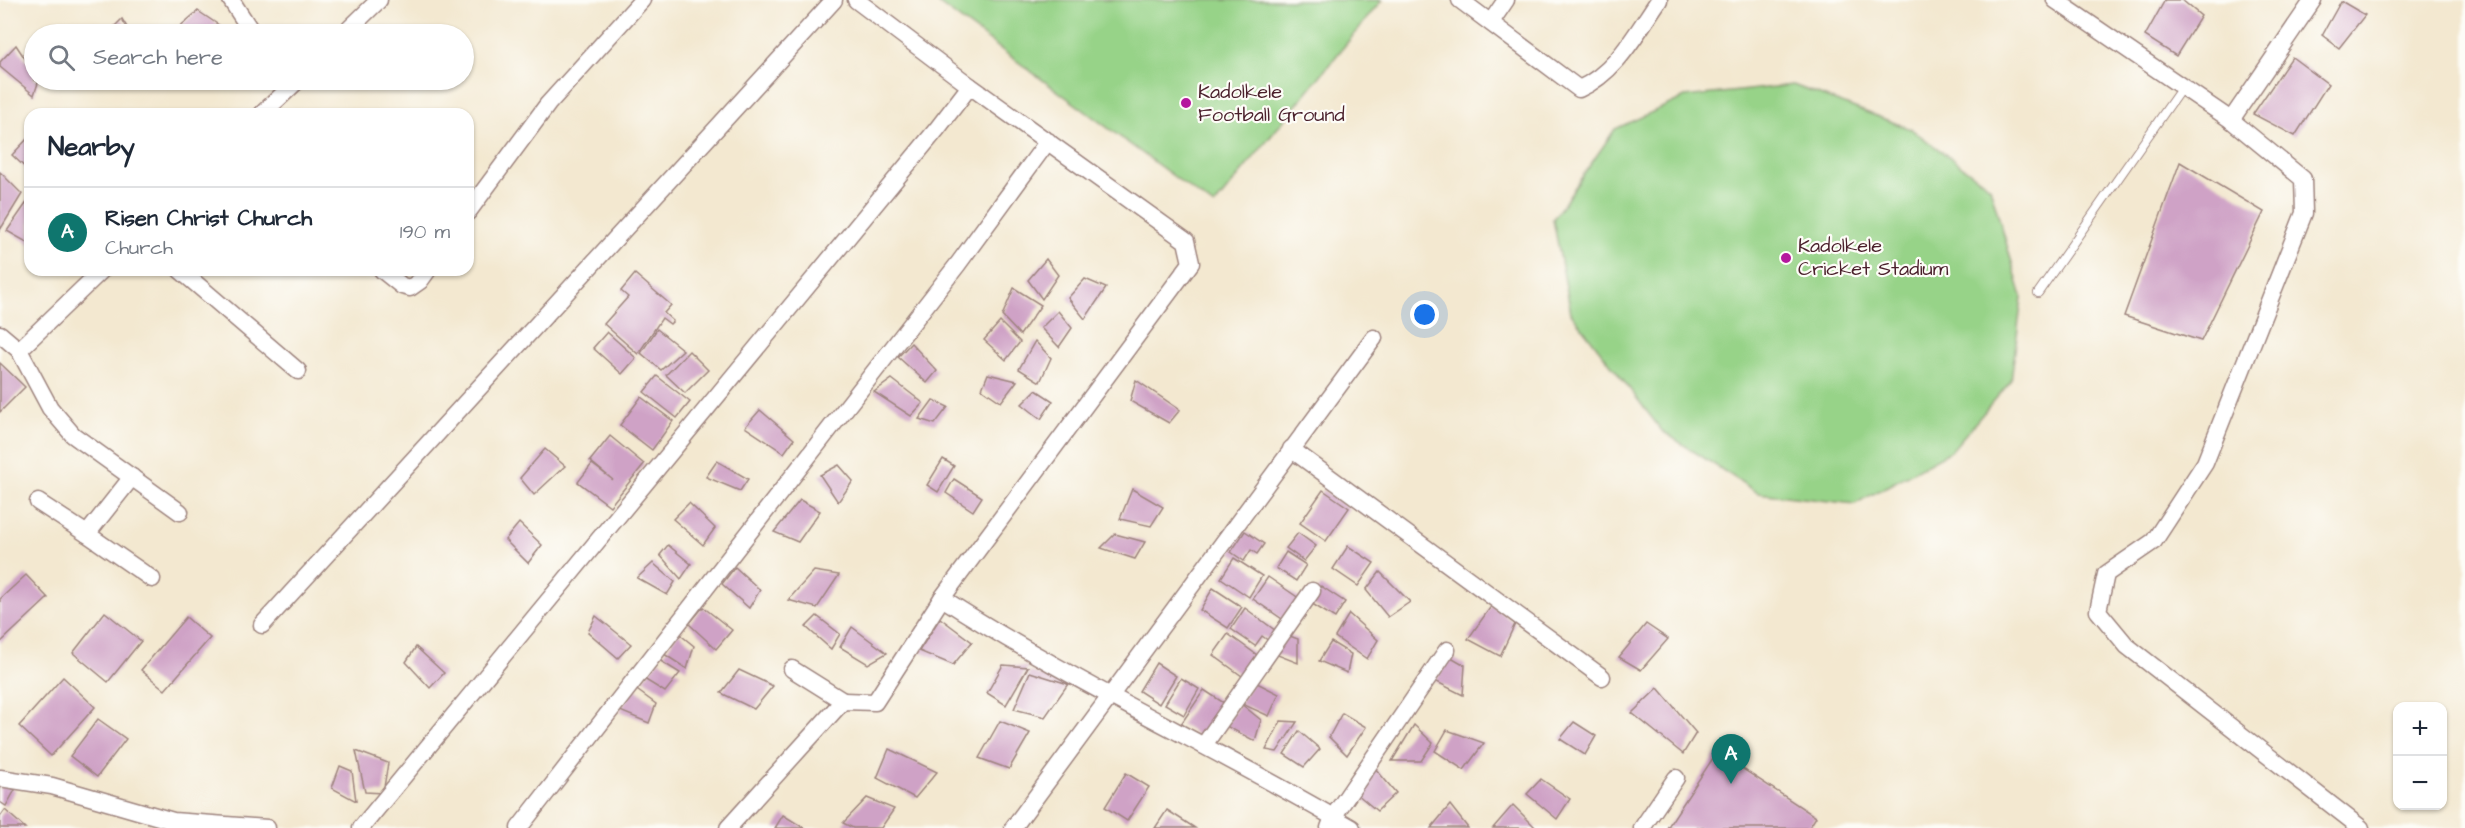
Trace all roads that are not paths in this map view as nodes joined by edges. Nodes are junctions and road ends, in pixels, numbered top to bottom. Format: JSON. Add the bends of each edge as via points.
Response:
{"nodes":[{"id":1,"x":231,"y":0,"type":"edge"},
{"id":2,"x":379,"y":0,"type":"edge"},
{"id":3,"x":642,"y":0,"type":"edge"},
{"id":4,"x":834,"y":0,"type":"edge"},
{"id":5,"x":856,"y":0,"type":"edge"},
{"id":6,"x":1460,"y":0,"type":"edge"},
{"id":7,"x":1506,"y":0,"type":"edge"},
{"id":8,"x":1659,"y":0,"type":"edge"},
{"id":9,"x":2055,"y":0,"type":"edge"},
{"id":10,"x":2313,"y":0,"type":"edge"},
{"id":11,"x":1491,"y":22,"type":"junction"},
{"id":12,"x":247,"y":24,"type":"edge"},
{"id":13,"x":354,"y":24,"type":"edge"},
{"id":14,"x":970,"y":86,"type":"junction"},
{"id":15,"x":2183,"y":86,"type":"junction"},
{"id":16,"x":282,"y":90,"type":"edge"},
{"id":17,"x":267,"y":108,"type":"edge"},
{"id":18,"x":2230,"y":120,"type":"junction"},
{"id":19,"x":1048,"y":141,"type":"junction"},
{"id":20,"x":474,"y":204,"type":"edge"},
{"id":21,"x":96,"y":276,"type":"edge"},
{"id":22,"x":187,"y":276,"type":"edge"},
{"id":23,"x":390,"y":276,"type":"edge"},
{"id":24,"x":424,"y":276,"type":"edge"},
{"id":25,"x":2038,"y":293,"type":"dead end"},
{"id":26,"x":0,"y":334,"type":"edge"},
{"id":27,"x":1374,"y":338,"type":"dead end"},
{"id":28,"x":19,"y":350,"type":"junction"},
{"id":29,"x":298,"y":371,"type":"dead end"},
{"id":30,"x":1292,"y":449,"type":"junction"},
{"id":31,"x":132,"y":477,"type":"junction"},
{"id":32,"x":39,"y":502,"type":"dead end"},
{"id":33,"x":180,"y":512,"type":"dead end"},
{"id":34,"x":87,"y":534,"type":"junction"},
{"id":35,"x":152,"y":579,"type":"dead end"},
{"id":36,"x":1312,"y":591,"type":"dead end"},
{"id":37,"x":942,"y":598,"type":"junction"},
{"id":38,"x":262,"y":626,"type":"dead end"},
{"id":39,"x":1448,"y":650,"type":"dead end"},
{"id":40,"x":792,"y":669,"type":"dead end"},
{"id":41,"x":1602,"y":677,"type":"dead end"},
{"id":42,"x":1111,"y":696,"type":"junction"},
{"id":43,"x":843,"y":701,"type":"junction"},
{"id":44,"x":1204,"y":745,"type":"junction"},
{"id":45,"x":0,"y":778,"type":"edge"},
{"id":46,"x":1676,"y":778,"type":"dead end"},
{"id":47,"x":1331,"y":823,"type":"edge"},
{"id":48,"x":170,"y":825,"type":"edge"},
{"id":49,"x":267,"y":828,"type":"edge"},
{"id":50,"x":361,"y":828,"type":"edge"},
{"id":51,"x":519,"y":828,"type":"edge"},
{"id":52,"x":728,"y":828,"type":"edge"},
{"id":53,"x":1014,"y":828,"type":"edge"},
{"id":54,"x":1352,"y":828,"type":"edge"},
{"id":55,"x":1642,"y":828,"type":"edge"},
{"id":56,"x":2361,"y":828,"type":"edge"}],
"edges":[{"from":1,"to":12,"type":"street"},
{"from":2,"to":13,"type":"street"},
{"from":3,"to":20,"type":"street","via":[[548,104]]},
{"from":4,"to":38,"type":"street"},
{"from":5,"to":14,"type":"street"},
{"from":6,"to":11,"type":"street"},
{"from":7,"to":11,"type":"street"},
{"from":8,"to":11,"type":"street","via":[[1616,63],[1595,82],[1579,89]]},
{"from":9,"to":15,"type":"street"},
{"from":10,"to":18,"type":"street"},
{"from":14,"to":19,"type":"street"},
{"from":14,"to":50,"type":"street"},
{"from":15,"to":18,"type":"street"},
{"from":15,"to":25,"type":"lane"},
{"from":16,"to":17,"type":"street"},
{"from":18,"to":56,"type":"street","via":[[2302,179],[2304,213],[2205,463],[2154,541],[2106,574],[2098,610],[2127,646]]},
{"from":19,"to":37,"type":"street","via":[[1186,242],[1191,263]]},
{"from":19,"to":51,"type":"street","via":[[958,264]]},
{"from":21,"to":28,"type":"street"},
{"from":22,"to":29,"type":"street"},
{"from":23,"to":24,"type":"street","via":[[410,288]]},
{"from":26,"to":28,"type":"street"},
{"from":27,"to":30,"type":"street"},
{"from":28,"to":31,"type":"street","via":[[50,408],[73,435]]},
{"from":30,"to":41,"type":"street"},
{"from":30,"to":42,"type":"street"},
{"from":31,"to":33,"type":"street"},
{"from":31,"to":34,"type":"street"},
{"from":32,"to":34,"type":"street"},
{"from":34,"to":35,"type":"street"},
{"from":36,"to":44,"type":"street"},
{"from":37,"to":42,"type":"street"},
{"from":37,"to":43,"type":"street","via":[[875,702]]},
{"from":39,"to":47,"type":"street"},
{"from":40,"to":43,"type":"street"},
{"from":42,"to":44,"type":"street"},
{"from":42,"to":53,"type":"street"},
{"from":43,"to":52,"type":"street"},
{"from":44,"to":47,"type":"street"},
{"from":45,"to":48,"type":"street","via":[[52,786]]},
{"from":46,"to":55,"type":"street"},
{"from":47,"to":54,"type":"street"},
{"from":48,"to":49,"type":"street"}]}
